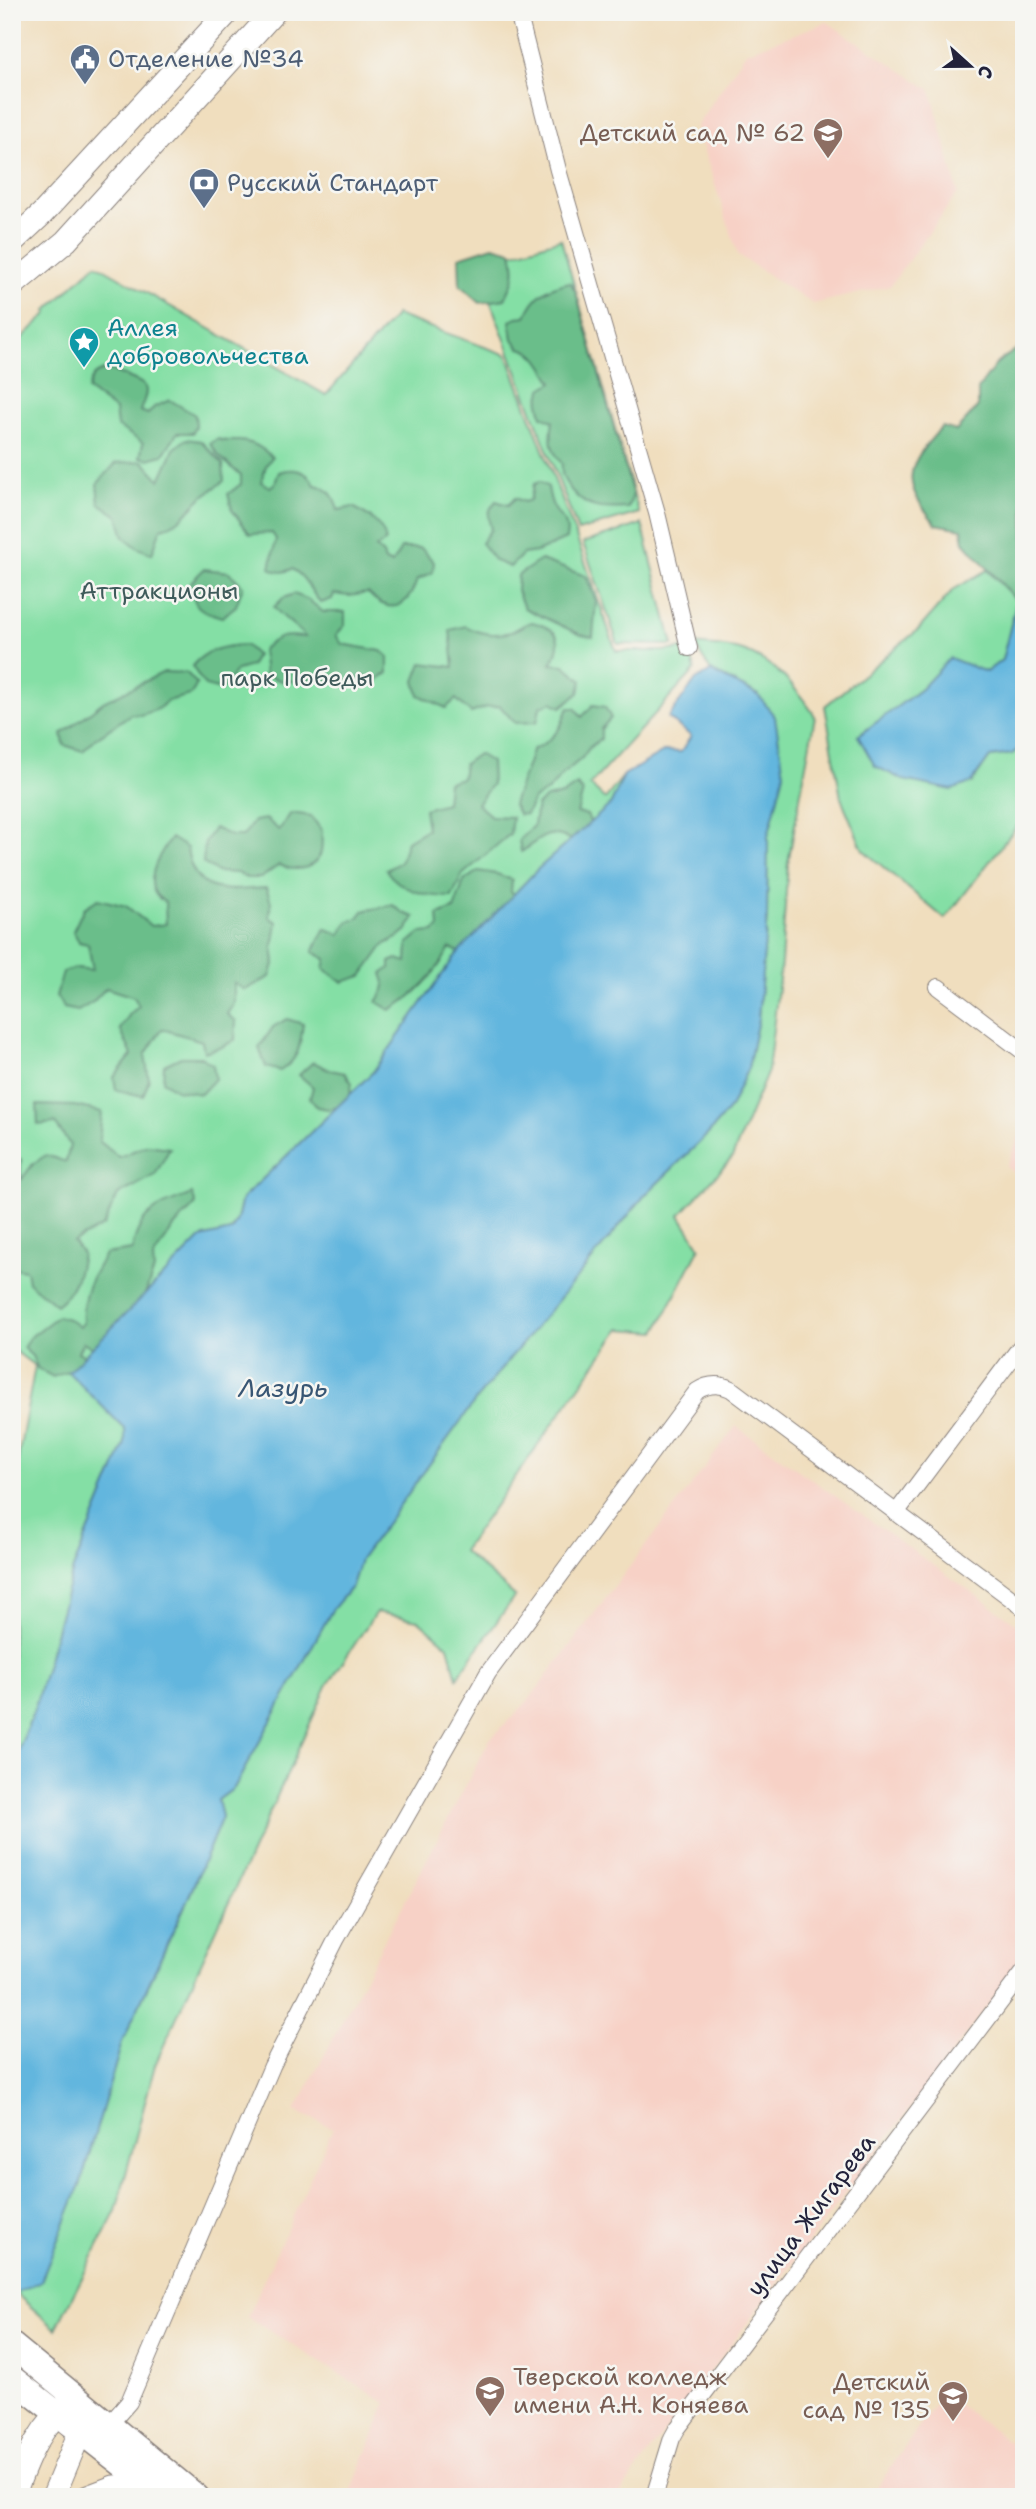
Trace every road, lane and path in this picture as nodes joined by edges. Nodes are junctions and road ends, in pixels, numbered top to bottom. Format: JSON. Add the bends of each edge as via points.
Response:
{"nodes":[{"id":1,"x":274,"y":12,"type":"edge"},
{"id":2,"x":518,"y":12,"type":"edge"},
{"id":3,"x":224,"y":17,"type":"edge"},
{"id":4,"x":220,"y":72,"type":"junction"},
{"id":5,"x":92,"y":160,"type":"junction"},
{"id":6,"x":93,"y":213,"type":"junction"},
{"id":7,"x":12,"y":242,"type":"edge"},
{"id":8,"x":12,"y":286,"type":"edge"},
{"id":9,"x":689,"y":648,"type":"dead end"},
{"id":10,"x":938,"y":986,"type":"dead end"},
{"id":11,"x":1024,"y":1052,"type":"edge"},
{"id":12,"x":1024,"y":1342,"type":"edge"},
{"id":13,"x":897,"y":1513,"type":"junction"},
{"id":14,"x":1024,"y":1608,"type":"edge"},
{"id":15,"x":1024,"y":1971,"type":"edge"},
{"id":16,"x":12,"y":2345,"type":"edge"},
{"id":17,"x":14,"y":2380,"type":"edge"},
{"id":18,"x":75,"y":2398,"type":"junction"},
{"id":19,"x":55,"y":2413,"type":"junction"},
{"id":20,"x":109,"y":2425,"type":"junction"},
{"id":21,"x":80,"y":2432,"type":"junction"},
{"id":22,"x":158,"y":2491,"type":"edge"},
{"id":23,"x":13,"y":2497,"type":"edge"},
{"id":24,"x":53,"y":2497,"type":"edge"},
{"id":25,"x":88,"y":2497,"type":"edge"},
{"id":26,"x":197,"y":2497,"type":"edge"},
{"id":27,"x":654,"y":2497,"type":"edge"}],
"edges":[{"from":1,"to":4,"type":"main road"},
{"from":2,"to":9,"type":"street","via":[[558,170],[664,539]]},
{"from":3,"to":4,"type":"main road","via":[[228,44]]},
{"from":3,"to":5,"type":"main road"},
{"from":4,"to":6,"type":"main road"},
{"from":5,"to":6,"type":"main road","via":[[85,189]]},
{"from":5,"to":7,"type":"main road"},
{"from":6,"to":8,"type":"main road","via":[[49,258]]},
{"from":10,"to":11,"type":"street"},
{"from":12,"to":13,"type":"street"},
{"from":13,"to":14,"type":"street"},
{"from":13,"to":20,"type":"street","via":[[731,1390],[712,1385],[697,1391],[488,1673],[337,1938],[272,2066],[129,2402]]},
{"from":15,"to":27,"type":"street","name":"улица Жигарева","via":[[677,2429]]},
{"from":16,"to":18,"type":"main road"},
{"from":17,"to":19,"type":"main road"},
{"from":18,"to":19,"type":"main road"},
{"from":18,"to":20,"type":"main road"},
{"from":18,"to":21,"type":"main road"},
{"from":19,"to":21,"type":"main road"},
{"from":19,"to":23,"type":"main road","via":[[27,2457]]},
{"from":20,"to":21,"type":"main road"},
{"from":20,"to":26,"type":"main road"},
{"from":21,"to":22,"type":"main road"},
{"from":21,"to":24,"type":"main road"},
{"from":22,"to":25,"type":"main road","via":[[114,2487]]}]}
